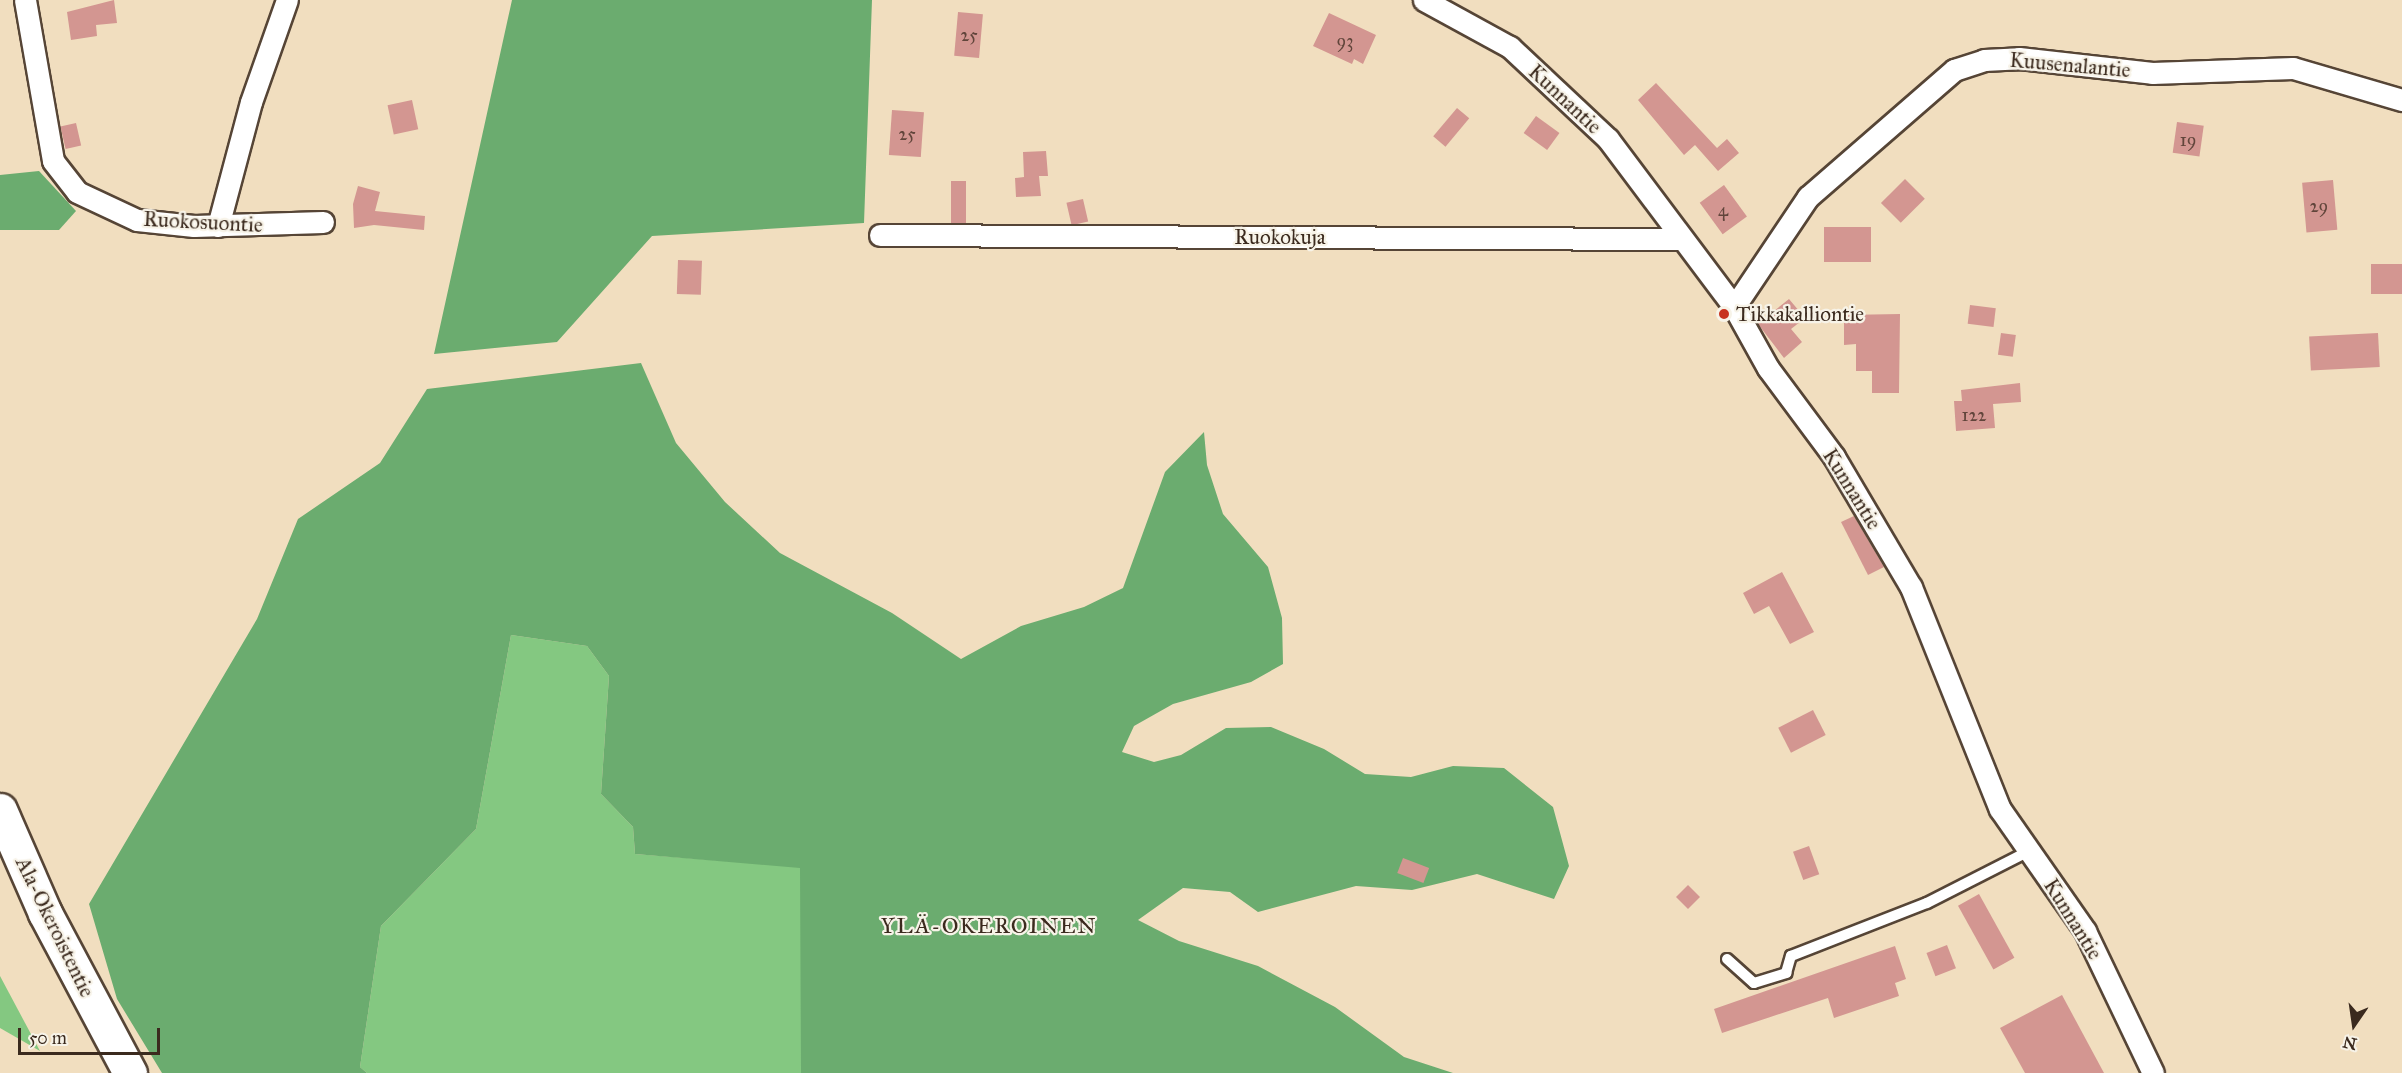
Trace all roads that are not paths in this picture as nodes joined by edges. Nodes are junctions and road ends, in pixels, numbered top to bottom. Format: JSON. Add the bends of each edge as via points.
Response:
{"nodes":[{"id":1,"x":25,"y":0,"type":"edge"},
{"id":2,"x":287,"y":0,"type":"edge"},
{"id":3,"x":1424,"y":0,"type":"edge"},
{"id":4,"x":2402,"y":100,"type":"edge"},
{"id":5,"x":323,"y":222,"type":"dead end"},
{"id":6,"x":218,"y":226,"type":"junction"},
{"id":7,"x":880,"y":235,"type":"dead end"},
{"id":8,"x":1680,"y":239,"type":"junction"},
{"id":9,"x":1734,"y":307,"type":"junction"},
{"id":10,"x":0,"y":810,"type":"edge"},
{"id":11,"x":2029,"y":851,"type":"junction"},
{"id":12,"x":1727,"y":959,"type":"dead end"},
{"id":13,"x":130,"y":1073,"type":"edge"},
{"id":14,"x":2153,"y":1073,"type":"edge"}],
"edges":[{"from":1,"to":6,"type":"street","name":"Ruokosuontie","via":[[53,161],[77,192],[137,220]]},
{"from":2,"to":6,"type":"street","via":[[251,102]]},
{"from":3,"to":8,"type":"street","name":"Kunnantie","via":[[1518,54],[1608,139]]},
{"from":4,"to":9,"type":"street","name":"Kuusenalantie","via":[[2293,68],[2152,73],[2019,58],[1984,60],[1954,70],[1808,197]]},
{"from":5,"to":6,"type":"street","name":"Ruokosuontie"},
{"from":7,"to":8,"type":"street","name":"Ruokokuja"},
{"from":8,"to":9,"type":"street","name":"Kunnantie"},
{"from":9,"to":11,"type":"street","name":"Kunnantie","via":[[1768,368],[1834,457],[1911,587],[2000,809]]},
{"from":10,"to":13,"type":"main road","name":"Ala-Okeroistentie","via":[[45,913]]},
{"from":11,"to":12,"type":"lane","via":[[1927,903],[1791,956],[1786,973],[1754,983]]},
{"from":11,"to":14,"type":"street","name":"Kunnantie","via":[[2085,931]]}]}
